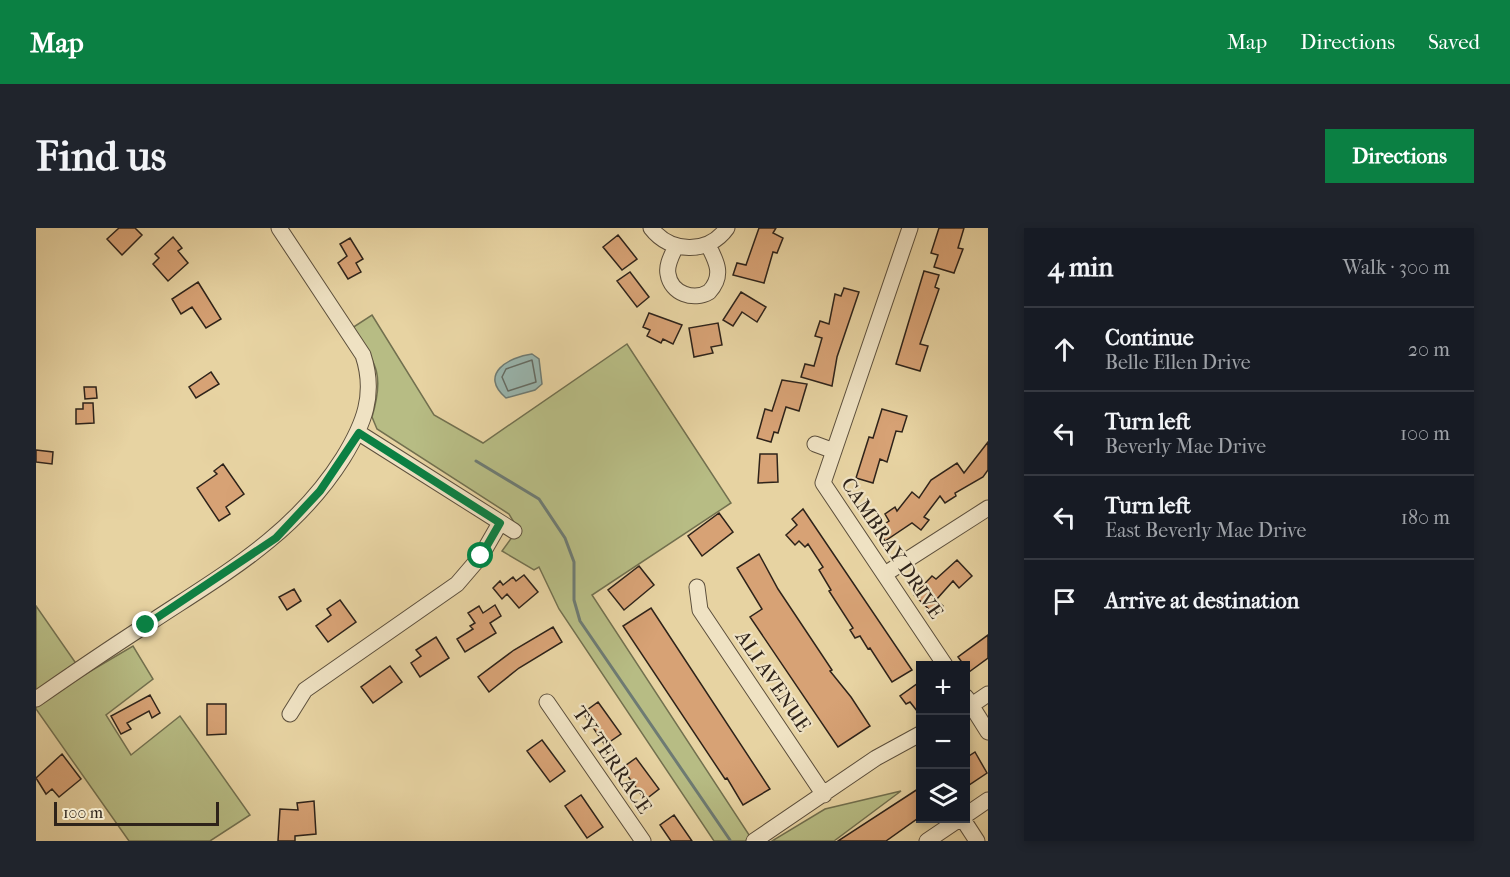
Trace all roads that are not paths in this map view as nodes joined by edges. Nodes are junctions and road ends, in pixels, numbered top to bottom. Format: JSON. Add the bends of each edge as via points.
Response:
{"nodes":[{"id":1,"x":279,"y":228,"type":"edge"},
{"id":2,"x":651,"y":228,"type":"edge"},
{"id":3,"x":727,"y":228,"type":"edge"},
{"id":4,"x":910,"y":228,"type":"edge"},
{"id":5,"x":676,"y":246,"type":"junction"},
{"id":6,"x":703,"y":246,"type":"junction"},
{"id":7,"x":359,"y":433,"type":"junction"},
{"id":8,"x":815,"y":444,"type":"dead end"},
{"id":9,"x":834,"y":451,"type":"junction"},
{"id":10,"x":988,"y":508,"type":"edge"},
{"id":11,"x":500,"y":523,"type":"junction"},
{"id":12,"x":514,"y":531,"type":"dead end"},
{"id":13,"x":885,"y":574,"type":"junction"},
{"id":14,"x":697,"y":587,"type":"dead end"},
{"id":15,"x":942,"y":661,"type":"edge"},
{"id":16,"x":988,"y":694,"type":"edge"},
{"id":17,"x":36,"y":699,"type":"edge"},
{"id":18,"x":548,"y":702,"type":"dead end"},
{"id":19,"x":970,"y":703,"type":"edge"},
{"id":20,"x":970,"y":708,"type":"edge"},
{"id":21,"x":290,"y":714,"type":"dead end"},
{"id":22,"x":988,"y":732,"type":"edge"},
{"id":23,"x":916,"y":737,"type":"edge"},
{"id":24,"x":824,"y":795,"type":"junction"},
{"id":25,"x":988,"y":800,"type":"edge"},
{"id":26,"x":970,"y":812,"type":"edge"},
{"id":27,"x":955,"y":823,"type":"edge"},
{"id":28,"x":964,"y":823,"type":"edge"},
{"id":29,"x":643,"y":841,"type":"edge"},
{"id":30,"x":754,"y":841,"type":"edge"},
{"id":31,"x":927,"y":841,"type":"edge"},
{"id":32,"x":977,"y":841,"type":"edge"}],
"edges":[{"from":1,"to":7,"type":"street","via":[[363,355],[369,388]]},
{"from":2,"to":5,"type":"street","via":[[659,238]]},
{"from":3,"to":6,"type":"street"},
{"from":4,"to":9,"type":"street","name":"CAMBRAY DRIVE"},
{"from":5,"to":6,"type":"street"},
{"from":5,"to":6,"type":"street","via":[[668,265],[670,282],[684,295],[696,297],[710,292],[718,278],[719,265]]},
{"from":7,"to":11,"type":"street"},
{"from":7,"to":17,"type":"street","via":[[320,491],[276,538]]},
{"from":8,"to":9,"type":"street"},
{"from":9,"to":13,"type":"street","name":"CAMBRAY DRIVE","via":[[823,483]]},
{"from":10,"to":13,"type":"street"},
{"from":11,"to":12,"type":"street"},
{"from":11,"to":21,"type":"street","via":[[481,556],[457,584],[305,690]]},
{"from":13,"to":15,"type":"street","name":"CAMBRAY DRIVE"},
{"from":14,"to":24,"type":"street","name":"ALI AVENUE","via":[[700,610]]},
{"from":16,"to":19,"type":"street"},
{"from":18,"to":29,"type":"street","name":"TY TERRACE"},
{"from":20,"to":22,"type":"street"},
{"from":23,"to":24,"type":"street","via":[[876,758]]},
{"from":24,"to":30,"type":"street"},
{"from":25,"to":26,"type":"street"},
{"from":27,"to":31,"type":"street"},
{"from":28,"to":32,"type":"street"}]}
